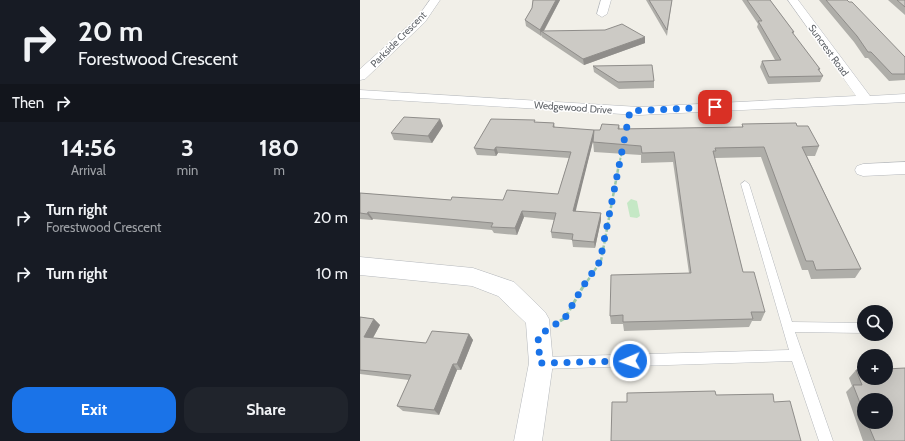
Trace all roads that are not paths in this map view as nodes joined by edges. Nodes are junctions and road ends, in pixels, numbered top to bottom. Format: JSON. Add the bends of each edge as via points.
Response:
{"nodes":[{"id":1,"x":435,"y":0,"type":"edge"},
{"id":2,"x":606,"y":0,"type":"edge"},
{"id":3,"x":793,"y":0,"type":"edge"},
{"id":4,"x":602,"y":14,"type":"dead end"},
{"id":5,"x":360,"y":76,"type":"edge"},
{"id":6,"x":360,"y":94,"type":"edge"},
{"id":7,"x":905,"y":98,"type":"edge"},
{"id":8,"x":865,"y":99,"type":"junction"},
{"id":9,"x":905,"y":168,"type":"edge"},
{"id":10,"x":863,"y":170,"type":"dead end"},
{"id":11,"x":745,"y":184,"type":"dead end"},
{"id":12,"x":360,"y":266,"type":"edge"},
{"id":13,"x":788,"y":327,"type":"junction"},
{"id":14,"x":857,"y":328,"type":"edge"},
{"id":15,"x":796,"y":355,"type":"junction"},
{"id":16,"x":540,"y":363,"type":"junction"},
{"id":17,"x":528,"y":441,"type":"edge"},
{"id":18,"x":826,"y":441,"type":"edge"}],
"edges":[{"from":1,"to":5,"type":"street","name":"Parkside Crescent","via":[[420,20]]},
{"from":2,"to":4,"type":"street"},
{"from":3,"to":8,"type":"street","name":"Suncrest Road"},
{"from":6,"to":8,"type":"street","name":"Wedgewood Drive","via":[[639,112]]},
{"from":7,"to":8,"type":"street","name":"Wedgewood Drive"},
{"from":9,"to":10,"type":"street"},
{"from":11,"to":13,"type":"lane"},
{"from":12,"to":16,"type":"street","via":[[473,277],[506,289],[537,319]]},
{"from":13,"to":14,"type":"lane"},
{"from":13,"to":15,"type":"lane"},
{"from":15,"to":16,"type":"lane"},
{"from":15,"to":18,"type":"lane"},
{"from":16,"to":17,"type":"street"}]}
